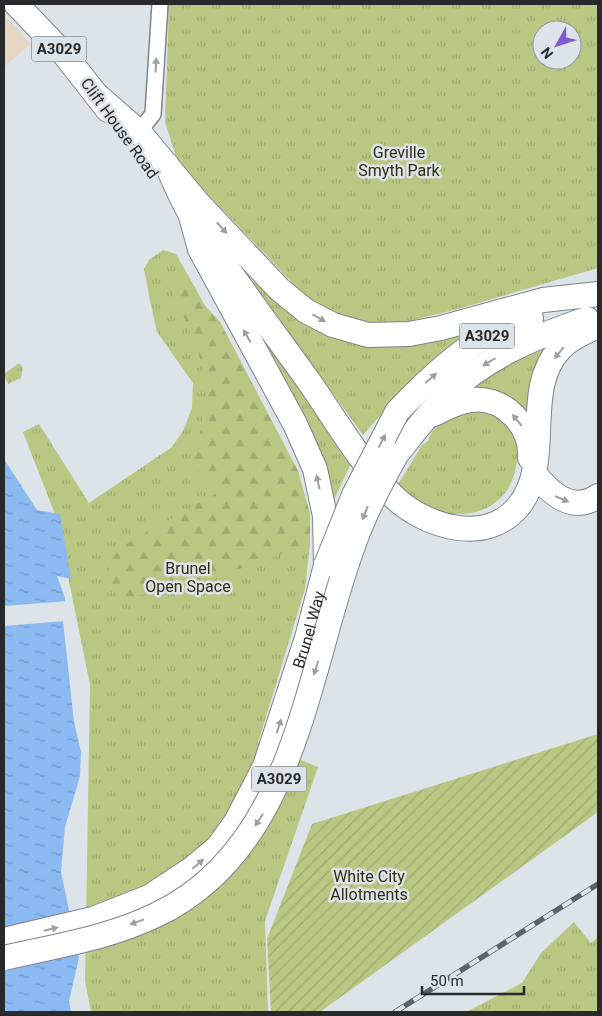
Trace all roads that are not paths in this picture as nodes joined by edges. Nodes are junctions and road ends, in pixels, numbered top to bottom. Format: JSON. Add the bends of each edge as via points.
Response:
{"nodes":[{"id":1,"x":16,"y":4,"type":"edge"},
{"id":2,"x":160,"y":4,"type":"edge"},
{"id":3,"x":99,"y":97,"type":"junction"},
{"id":4,"x":140,"y":132,"type":"junction"},
{"id":5,"x":165,"y":176,"type":"junction"},
{"id":6,"x":189,"y":210,"type":"junction"},
{"id":7,"x":598,"y":294,"type":"edge"},
{"id":8,"x":598,"y":316,"type":"edge"},
{"id":9,"x":598,"y":326,"type":"edge"},
{"id":10,"x":424,"y":419,"type":"junction"},
{"id":11,"x":534,"y":473,"type":"junction"},
{"id":12,"x":598,"y":496,"type":"edge"},
{"id":13,"x":511,"y":514,"type":"junction"},
{"id":14,"x":326,"y":565,"type":"junction"},
{"id":15,"x":4,"y":940,"type":"edge"},
{"id":16,"x":4,"y":958,"type":"edge"}],
"edges":[{"from":1,"to":3,"type":"highway","name":"Clift House Road","number":"A3029","via":[[65,55]]},
{"from":4,"to":2,"type":"street","one_way":true,"via":[[154,114]]},
{"from":3,"to":4,"type":"highway","number":"A3029"},
{"from":3,"to":5,"type":"highway","name":"Clift House Road","number":"A3029","via":[[119,128]]},
{"from":4,"to":5,"type":"highway","number":"A3029"},
{"from":5,"to":6,"type":"highway","number":"A3029"},
{"from":5,"to":7,"type":"highway","one_way":true,"via":[[294,302],[320,319],[355,332],[394,335],[441,328],[543,300]]},
{"from":6,"to":13,"type":"highway","number":"A3029","via":[[353,445],[396,499],[430,521],[467,529],[485,528]]},
{"from":14,"to":6,"type":"highway","number":"A3029","one_way":true,"via":[[325,516],[315,469],[296,424],[200,249]]},
{"from":14,"to":7,"type":"highway","name":"Brunel Way","number":"A3029","one_way":true,"bridge":true,"via":[[354,495],[397,412],[419,388],[454,358],[496,331]]},
{"from":8,"to":10,"type":"highway","number":"A3029","one_way":true,"via":[[529,342],[488,362],[459,384]]},
{"from":9,"to":11,"type":"highway","number":"A3029","one_way":true,"via":[[559,350],[548,367],[541,398]]},
{"from":13,"to":10,"type":"highway","one_way":true,"via":[[525,484],[530,462],[528,439],[518,419],[486,400],[453,405]]},
{"from":10,"to":16,"type":"highway","name":"Brunel Way","number":"A3029","one_way":true,"bridge":true,"via":[[396,455],[368,506],[274,793],[241,847],[200,888],[156,915],[104,935]]},
{"from":11,"to":12,"type":"highway","one_way":true,"via":[[548,490],[563,500],[577,502]]},
{"from":11,"to":13,"type":"highway","number":"A3029","via":[[527,494]]},
{"from":15,"to":14,"type":"highway","name":"Brunel Way","number":"A3029","one_way":true,"via":[[93,919],[150,897],[218,847],[236,822],[265,766],[307,638]]}]}
